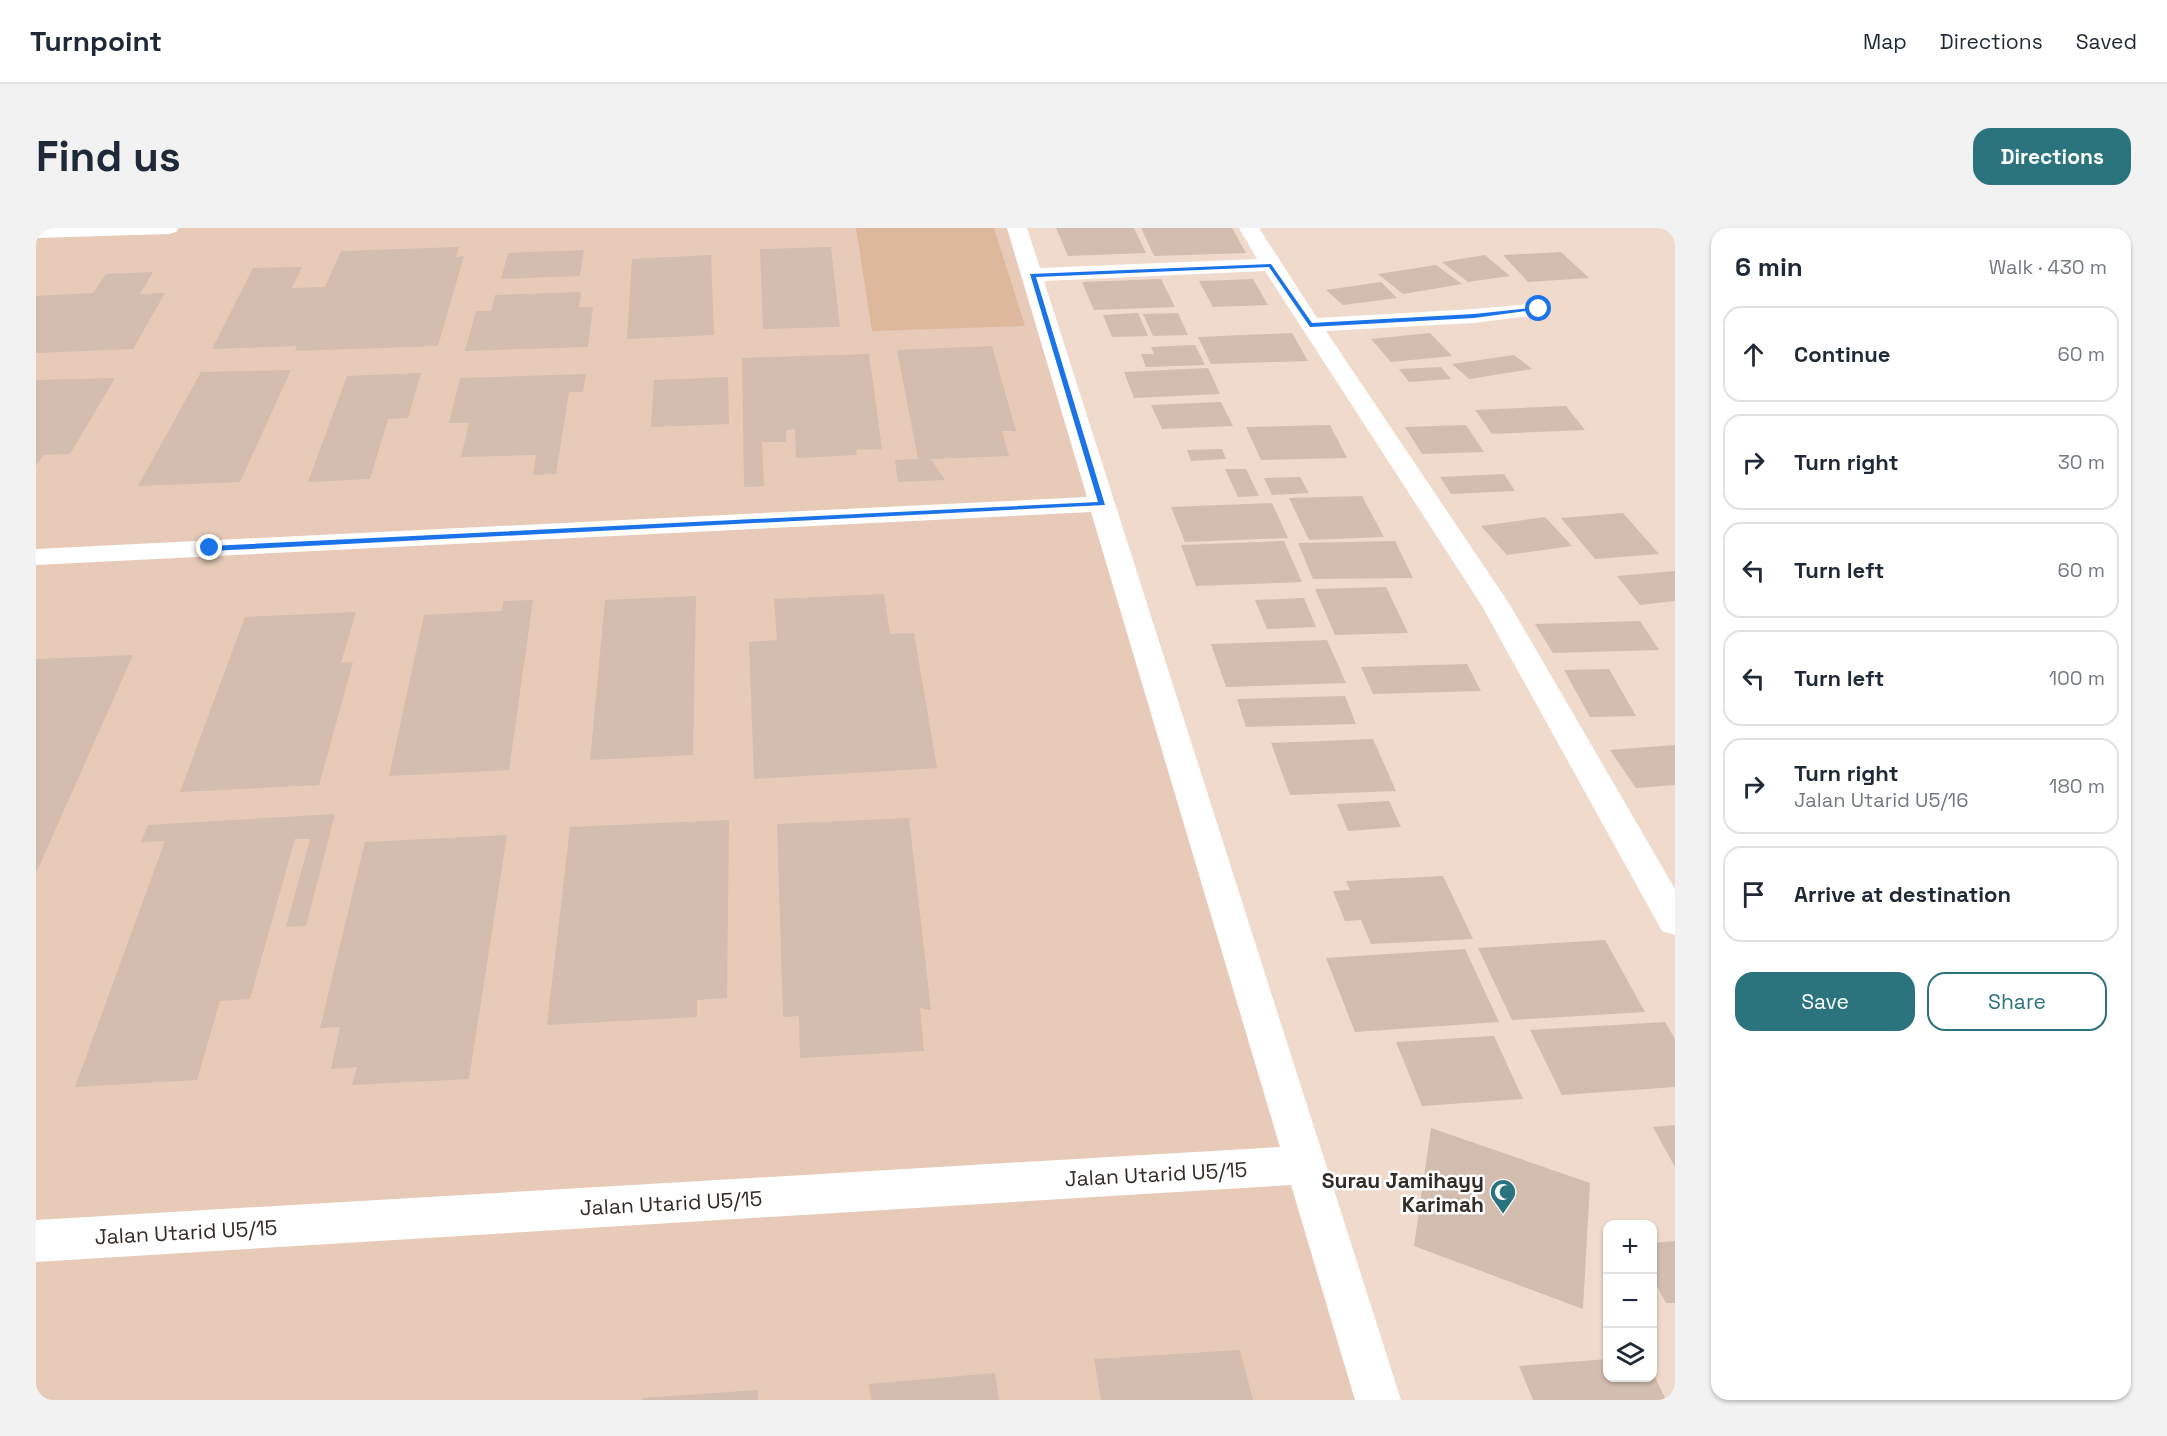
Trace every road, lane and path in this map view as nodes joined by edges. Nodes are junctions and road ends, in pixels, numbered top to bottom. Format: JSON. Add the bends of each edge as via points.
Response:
{"nodes":[{"id":1,"x":169,"y":228,"type":"edge"},
{"id":2,"x":1017,"y":228,"type":"edge"},
{"id":3,"x":1250,"y":228,"type":"edge"},
{"id":4,"x":36,"y":232,"type":"edge"},
{"id":5,"x":1271,"y":265,"type":"junction"},
{"id":6,"x":1032,"y":275,"type":"junction"},
{"id":7,"x":1539,"y":309,"type":"dead end"},
{"id":8,"x":1310,"y":325,"type":"junction"},
{"id":9,"x":1102,"y":504,"type":"junction"},
{"id":10,"x":36,"y":557,"type":"edge"},
{"id":11,"x":1675,"y":921,"type":"edge"},
{"id":12,"x":1305,"y":1165,"type":"junction"},
{"id":13,"x":36,"y":1241,"type":"edge"},
{"id":14,"x":1378,"y":1400,"type":"edge"}],
"edges":[{"from":1,"to":4,"type":"street"},
{"from":2,"to":6,"type":"street"},
{"from":3,"to":5,"type":"street"},
{"from":5,"to":6,"type":"street"},
{"from":5,"to":8,"type":"street"},
{"from":6,"to":9,"type":"street"},
{"from":7,"to":8,"type":"street"},
{"from":8,"to":11,"type":"street","via":[[1496,605]]},
{"from":9,"to":10,"type":"street"},
{"from":9,"to":12,"type":"street"},
{"from":12,"to":13,"type":"street","name":"Jalan Utarid U5/15"},
{"from":12,"to":14,"type":"street"}]}
